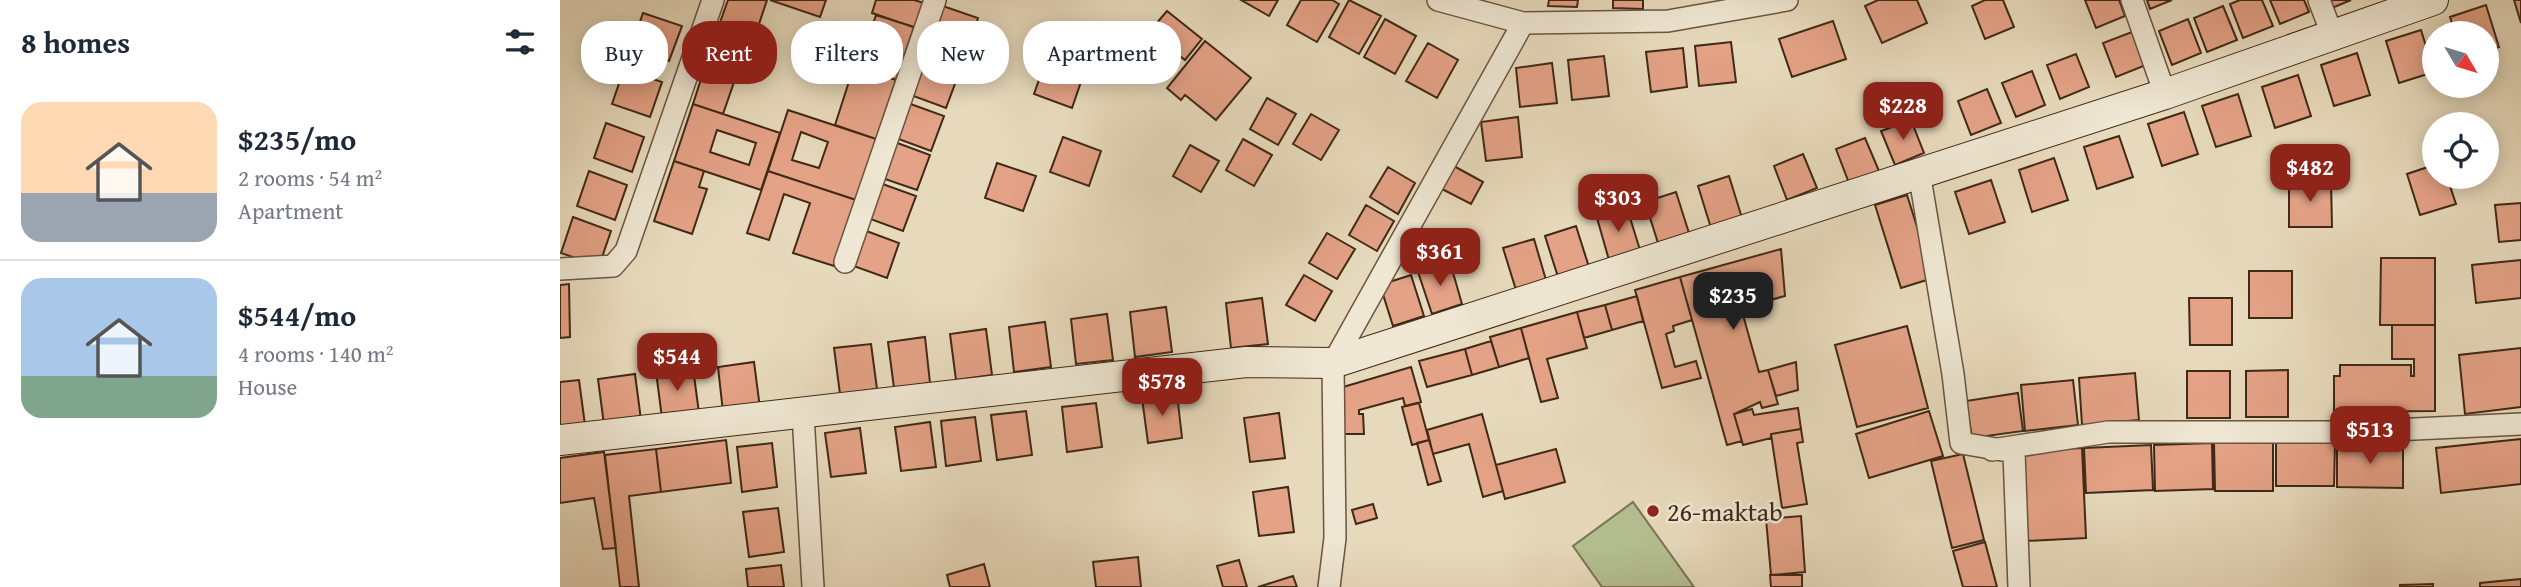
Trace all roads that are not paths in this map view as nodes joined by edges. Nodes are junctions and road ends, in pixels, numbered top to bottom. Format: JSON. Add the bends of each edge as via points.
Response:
{"nodes":[{"id":1,"x":713,"y":0,"type":"edge"},
{"id":2,"x":935,"y":0,"type":"edge"},
{"id":3,"x":1787,"y":0,"type":"edge"},
{"id":4,"x":2132,"y":0,"type":"edge"},
{"id":5,"x":2319,"y":0,"type":"edge"},
{"id":6,"x":2433,"y":0,"type":"edge"},
{"id":7,"x":1446,"y":2,"type":"edge"},
{"id":8,"x":1668,"y":10,"type":"edge"},
{"id":9,"x":1523,"y":23,"type":"junction"},
{"id":10,"x":2332,"y":34,"type":"junction"},
{"id":11,"x":2165,"y":94,"type":"junction"},
{"id":12,"x":1919,"y":172,"type":"junction"},
{"id":13,"x":845,"y":262,"type":"dead end"},
{"id":14,"x":560,"y":269,"type":"edge"},
{"id":15,"x":1333,"y":363,"type":"junction"},
{"id":16,"x":803,"y":414,"type":"junction"},
{"id":17,"x":2521,"y":424,"type":"edge"},
{"id":18,"x":560,"y":440,"type":"edge"},
{"id":19,"x":1992,"y":450,"type":"junction"},
{"id":20,"x":813,"y":587,"type":"edge"},
{"id":21,"x":1329,"y":587,"type":"edge"},
{"id":22,"x":2019,"y":587,"type":"edge"}],
"edges":[{"from":1,"to":14,"type":"street","via":[[626,251],[613,266]]},
{"from":2,"to":13,"type":"street"},
{"from":3,"to":8,"type":"street"},
{"from":4,"to":11,"type":"street"},
{"from":5,"to":10,"type":"street"},
{"from":6,"to":10,"type":"street"},
{"from":7,"to":9,"type":"street"},
{"from":8,"to":9,"type":"street"},
{"from":9,"to":15,"type":"street"},
{"from":10,"to":11,"type":"street"},
{"from":11,"to":12,"type":"street"},
{"from":12,"to":15,"type":"street"},
{"from":12,"to":19,"type":"street","via":[[1961,443]]},
{"from":15,"to":16,"type":"street","via":[[1246,362]]},
{"from":15,"to":21,"type":"street","via":[[1335,538]]},
{"from":16,"to":18,"type":"street"},
{"from":16,"to":20,"type":"street"},
{"from":17,"to":19,"type":"street","via":[[2351,432],[2108,432]]},
{"from":19,"to":22,"type":"street","via":[[2014,452]]}]}
